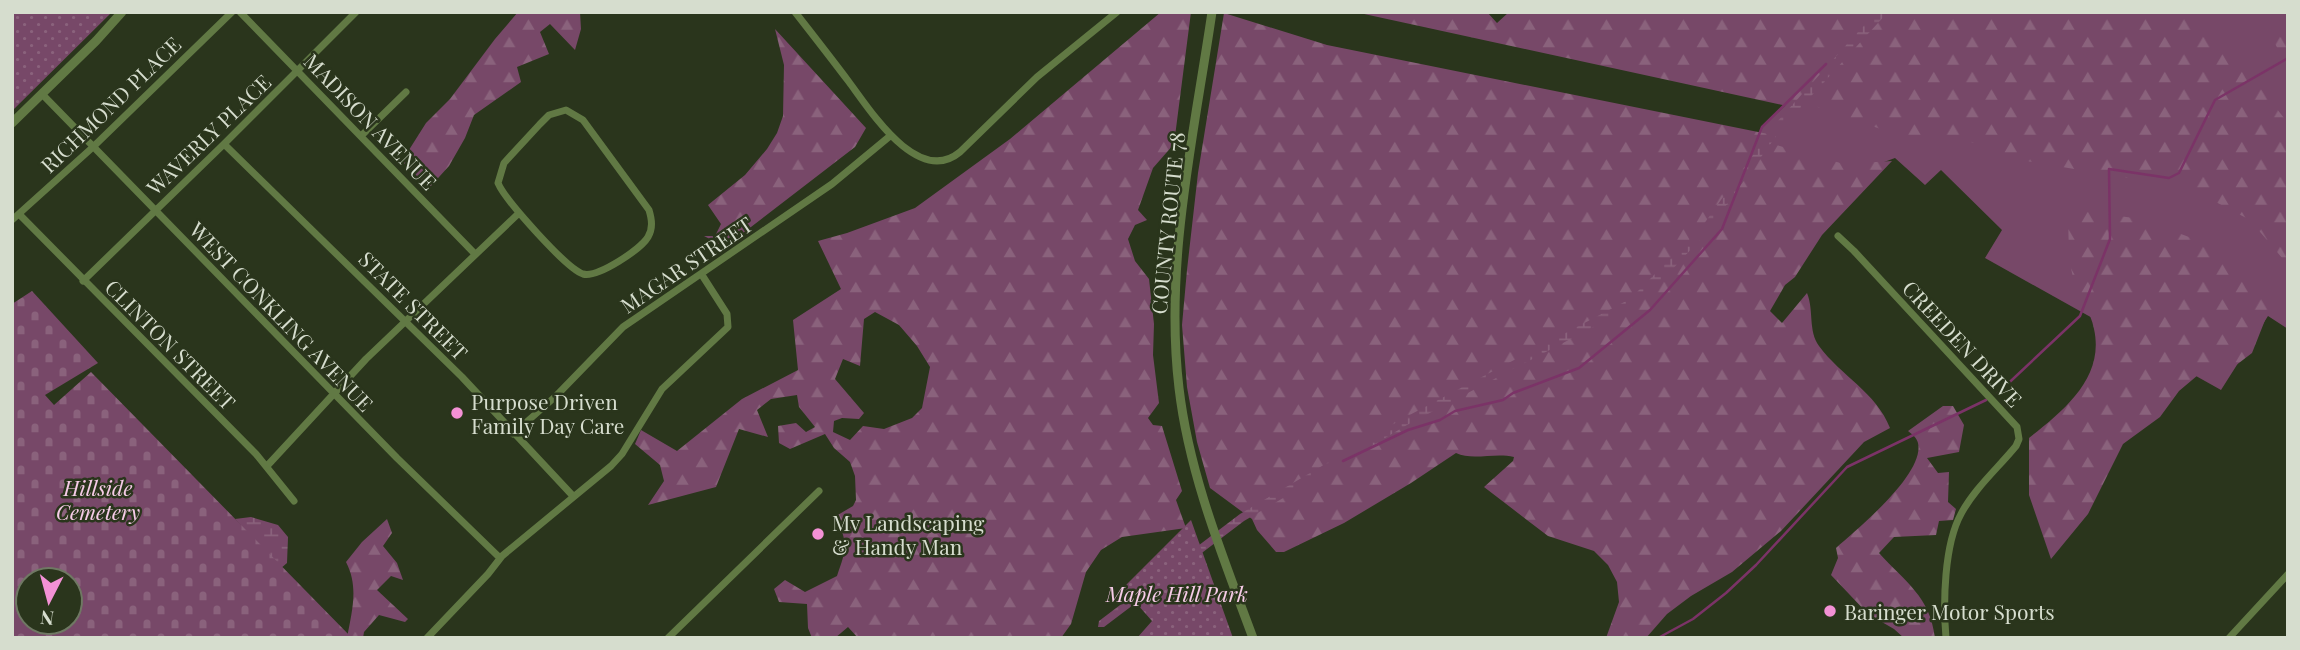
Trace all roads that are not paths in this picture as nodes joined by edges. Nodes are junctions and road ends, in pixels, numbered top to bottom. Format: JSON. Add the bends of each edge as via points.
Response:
{"nodes":[{"id":1,"x":122,"y":12,"type":"edge"},
{"id":2,"x":232,"y":12,"type":"edge"},
{"id":3,"x":240,"y":12,"type":"edge"},
{"id":4,"x":356,"y":12,"type":"edge"},
{"id":5,"x":795,"y":12,"type":"edge"},
{"id":6,"x":1117,"y":12,"type":"edge"},
{"id":7,"x":1212,"y":12,"type":"edge"},
{"id":8,"x":298,"y":70,"type":"junction"},
{"id":9,"x":406,"y":92,"type":"dead end"},
{"id":10,"x":41,"y":94,"type":"junction"},
{"id":11,"x":12,"y":123,"type":"edge"},
{"id":12,"x":360,"y":135,"type":"junction"},
{"id":13,"x":890,"y":136,"type":"junction"},
{"id":14,"x":224,"y":145,"type":"junction"},
{"id":15,"x":93,"y":147,"type":"junction"},
{"id":16,"x":155,"y":210,"type":"junction"},
{"id":17,"x":519,"y":213,"type":"junction"},
{"id":18,"x":19,"y":214,"type":"junction"},
{"id":19,"x":12,"y":220,"type":"edge"},
{"id":20,"x":1838,"y":236,"type":"dead end"},
{"id":21,"x":475,"y":254,"type":"junction"},
{"id":22,"x":702,"y":275,"type":"junction"},
{"id":23,"x":83,"y":281,"type":"junction"},
{"id":24,"x":406,"y":323,"type":"junction"},
{"id":25,"x":333,"y":393,"type":"junction"},
{"id":26,"x":513,"y":434,"type":"junction"},
{"id":27,"x":267,"y":466,"type":"junction"},
{"id":28,"x":819,"y":491,"type":"dead end"},
{"id":29,"x":573,"y":496,"type":"junction"},
{"id":30,"x":294,"y":501,"type":"dead end"},
{"id":31,"x":500,"y":558,"type":"junction"},
{"id":32,"x":2288,"y":574,"type":"edge"},
{"id":33,"x":427,"y":638,"type":"edge"},
{"id":34,"x":668,"y":638,"type":"edge"},
{"id":35,"x":1253,"y":638,"type":"edge"},
{"id":36,"x":1946,"y":638,"type":"edge"},
{"id":37,"x":2230,"y":638,"type":"edge"}],
"edges":[{"from":1,"to":10,"type":"street"},
{"from":2,"to":15,"type":"street","name":"RICHMOND PLACE"},
{"from":3,"to":8,"type":"street","name":"MADISON AVENUE"},
{"from":4,"to":8,"type":"street","name":"WAVERLY PLACE"},
{"from":5,"to":13,"type":"street"},
{"from":6,"to":13,"type":"street","via":[[1037,77],[960,152],[942,162],[925,159]]},
{"from":7,"to":35,"type":"street","name":"COUNTY ROUTE 78","via":[[1176,269],[1174,328],[1179,388],[1195,466]]},
{"from":8,"to":12,"type":"street","name":"MADISON AVENUE"},
{"from":8,"to":14,"type":"street","name":"WAVERLY PLACE"},
{"from":9,"to":12,"type":"street"},
{"from":10,"to":11,"type":"street"},
{"from":10,"to":15,"type":"street","name":"WEST CONKLING AVENUE"},
{"from":12,"to":21,"type":"street","name":"MADISON AVENUE"},
{"from":13,"to":22,"type":"street","name":"MAGAR STREET","via":[[832,184]]},
{"from":14,"to":16,"type":"street","name":"WAVERLY PLACE"},
{"from":14,"to":24,"type":"street","name":"STATE STREET"},
{"from":15,"to":16,"type":"street","name":"WEST CONKLING AVENUE"},
{"from":15,"to":18,"type":"street","name":"RICHMOND PLACE"},
{"from":16,"to":23,"type":"street","name":"WAVERLY PLACE"},
{"from":16,"to":25,"type":"street","name":"WEST CONKLING AVENUE"},
{"from":17,"to":17,"type":"street","via":[[501,191],[501,168],[549,116],[566,110],[592,131],[649,211],[652,227],[636,248],[603,270],[585,274],[569,264]]},
{"from":17,"to":21,"type":"street"},
{"from":18,"to":19,"type":"street","name":"RICHMOND PLACE"},
{"from":18,"to":23,"type":"street","name":"CLINTON STREET"},
{"from":20,"to":36,"type":"street","name":"CREEDEN DRIVE","via":[[2017,427],[2016,446],[1956,523],[1947,570]]},
{"from":21,"to":24,"type":"street"},
{"from":22,"to":26,"type":"street","name":"MAGAR STREET","via":[[623,327]]},
{"from":22,"to":29,"type":"street","via":[[727,314],[728,327],[662,389],[611,466]]},
{"from":23,"to":27,"type":"street","name":"CLINTON STREET"},
{"from":24,"to":25,"type":"street"},
{"from":24,"to":26,"type":"street","name":"STATE STREET"},
{"from":25,"to":27,"type":"street"},
{"from":25,"to":31,"type":"street","name":"WEST CONKLING AVENUE"},
{"from":26,"to":29,"type":"street","name":"STATE STREET"},
{"from":27,"to":30,"type":"street","name":"CLINTON STREET"},
{"from":28,"to":34,"type":"street"},
{"from":29,"to":31,"type":"street"},
{"from":31,"to":33,"type":"street"},
{"from":32,"to":37,"type":"street"}]}
